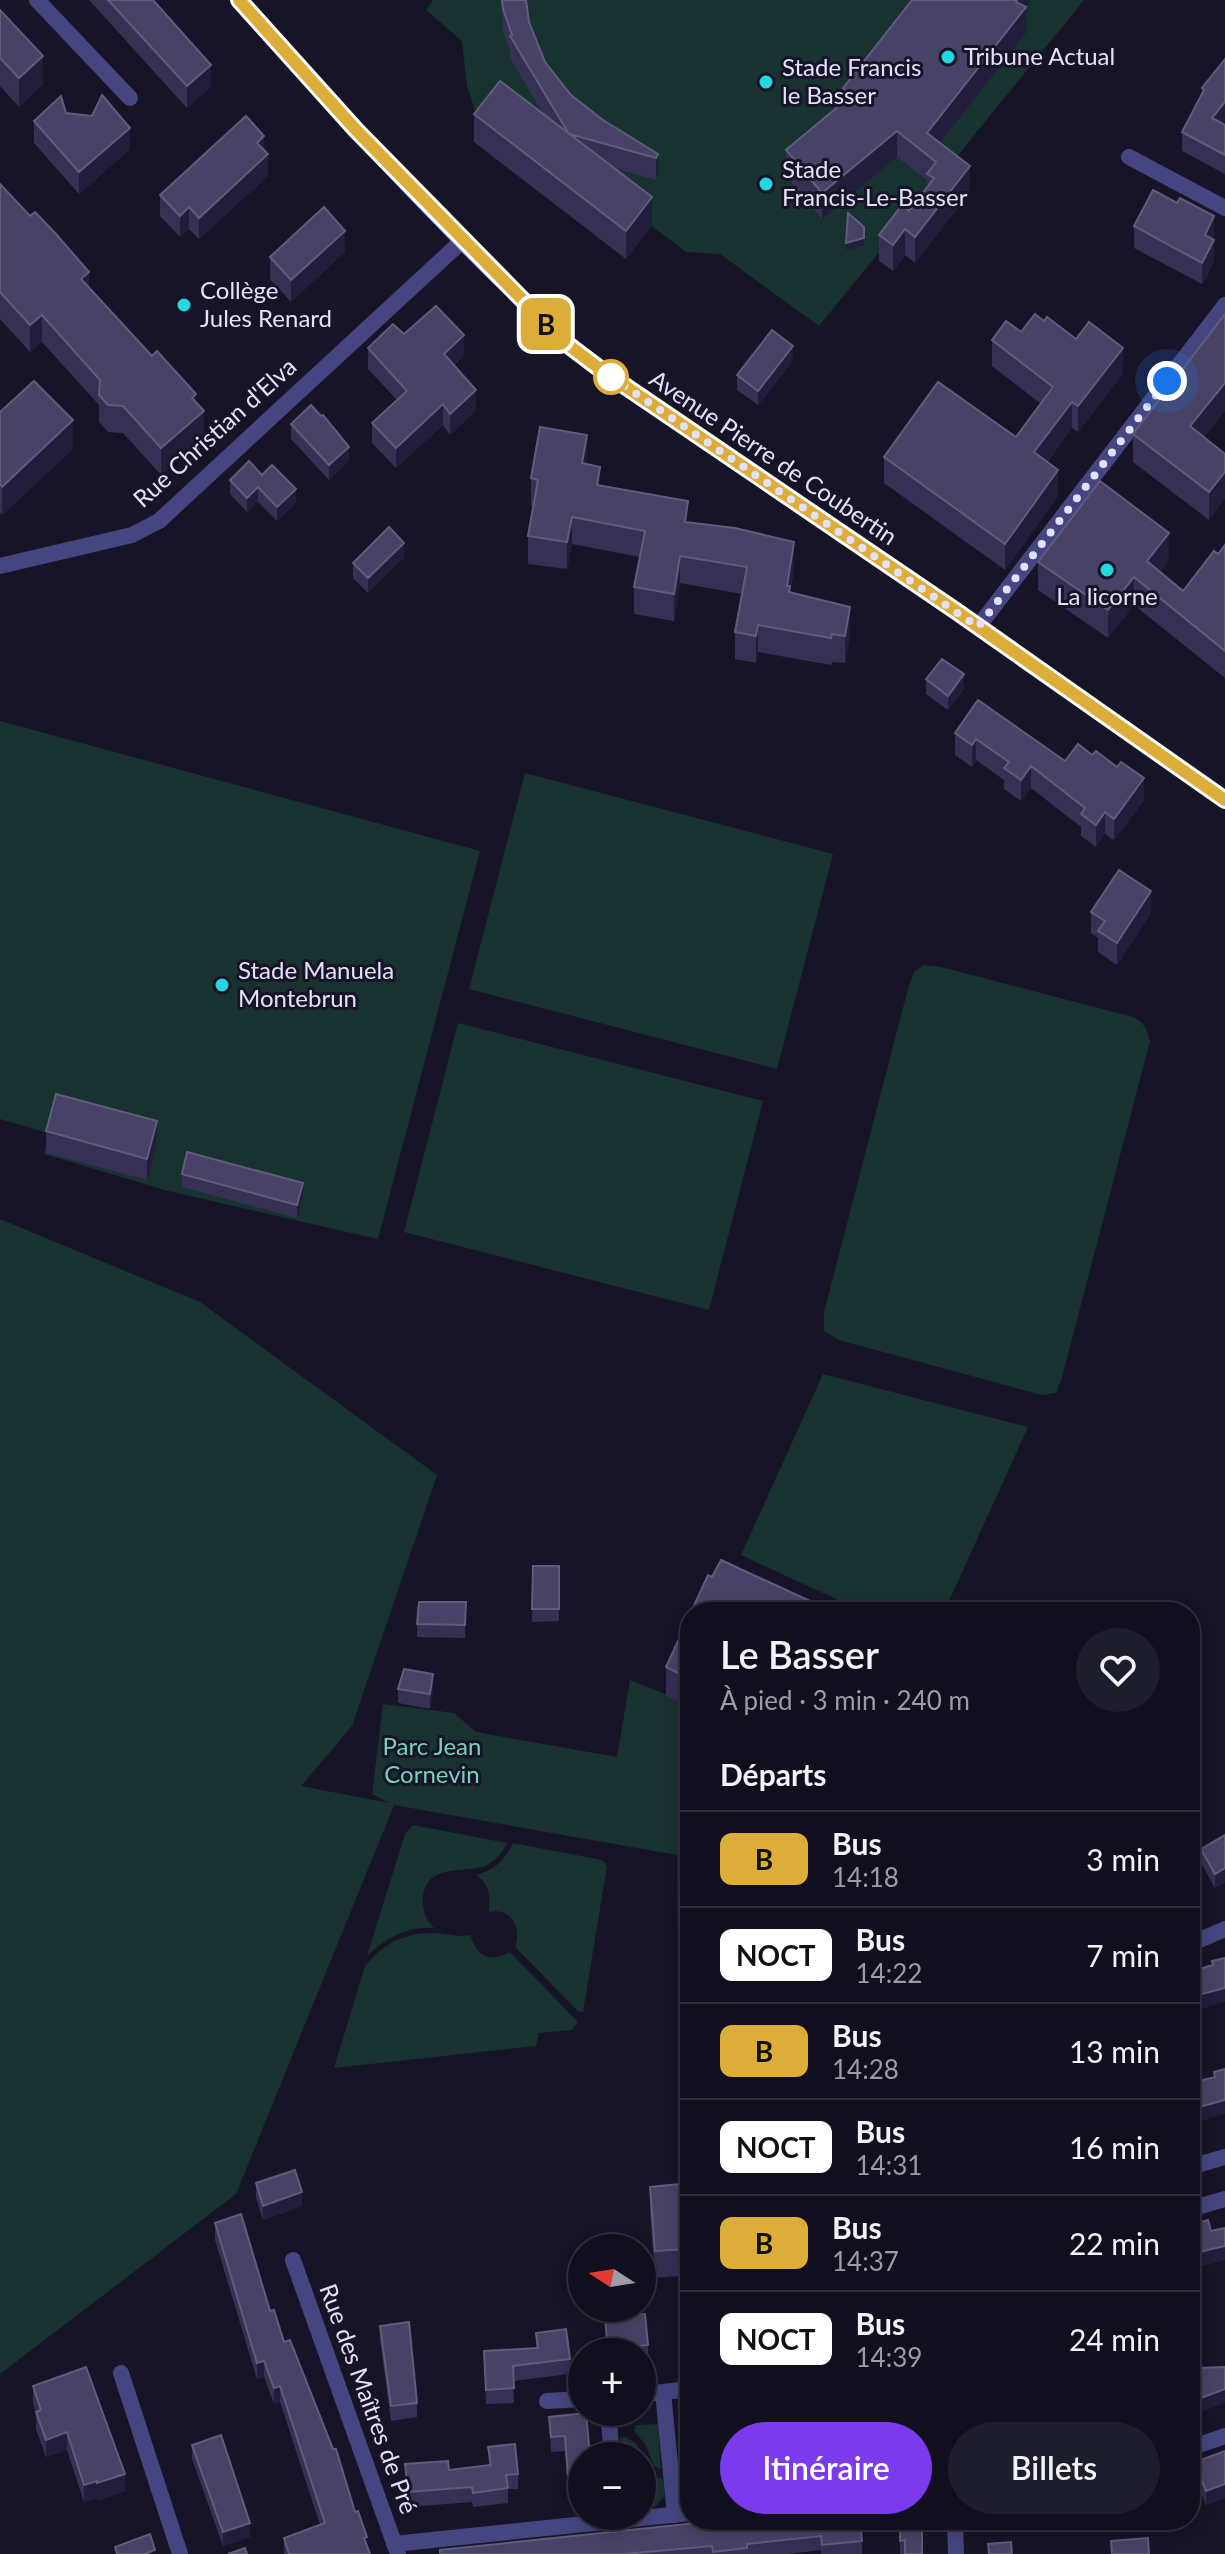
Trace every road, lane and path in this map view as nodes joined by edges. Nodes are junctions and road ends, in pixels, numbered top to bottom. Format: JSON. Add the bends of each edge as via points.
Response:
{"nodes":[{"id":1,"x":37,"y":0,"type":"edge"},
{"id":2,"x":239,"y":0,"type":"edge"},
{"id":3,"x":130,"y":98,"type":"dead end"},
{"id":4,"x":1129,"y":157,"type":"dead end"},
{"id":5,"x":1225,"y":208,"type":"edge"},
{"id":6,"x":462,"y":241,"type":"junction"},
{"id":7,"x":1225,"y":305,"type":"edge"},
{"id":8,"x":0,"y":566,"type":"edge"},
{"id":9,"x":978,"y":627,"type":"junction"},
{"id":10,"x":1225,"y":800,"type":"edge"},
{"id":11,"x":1225,"y":1929,"type":"edge"},
{"id":12,"x":1200,"y":1940,"type":"edge"},
{"id":13,"x":1225,"y":2157,"type":"edge"},
{"id":14,"x":1200,"y":2164,"type":"edge"},
{"id":15,"x":1225,"y":2199,"type":"edge"},
{"id":16,"x":1200,"y":2206,"type":"edge"},
{"id":17,"x":293,"y":2260,"type":"dead end"},
{"id":18,"x":121,"y":2373,"type":"dead end"},
{"id":19,"x":680,"y":2390,"type":"edge"},
{"id":20,"x":663,"y":2392,"type":"junction"},
{"id":21,"x":656,"y":2393,"type":"edge"},
{"id":22,"x":568,"y":2400,"type":"edge"},
{"id":23,"x":547,"y":2401,"type":"dead end"},
{"id":24,"x":1225,"y":2436,"type":"edge"},
{"id":25,"x":1200,"y":2445,"type":"edge"},
{"id":26,"x":680,"y":2501,"type":"edge"},
{"id":27,"x":680,"y":2514,"type":"edge"},
{"id":28,"x":656,"y":2516,"type":"edge"},
{"id":29,"x":568,"y":2525,"type":"edge"},
{"id":30,"x":955,"y":2530,"type":"edge"},
{"id":31,"x":396,"y":2549,"type":"edge"},
{"id":32,"x":180,"y":2554,"type":"edge"},
{"id":33,"x":956,"y":2554,"type":"edge"}],
"edges":[{"from":1,"to":3,"type":"street"},
{"from":2,"to":6,"type":"street","name":"Avenue Pierre de Coubertin"},
{"from":4,"to":5,"type":"street"},
{"from":6,"to":8,"type":"street","name":"Rue Christian d'Elva","via":[[159,521],[132,535]]},
{"from":6,"to":9,"type":"street","name":"Avenue Pierre de Coubertin","via":[[563,341],[600,369]]},
{"from":7,"to":9,"type":"street"},
{"from":9,"to":10,"type":"street","name":"Avenue Pierre de Coubertin"},
{"from":11,"to":12,"type":"street"},
{"from":13,"to":14,"type":"street"},
{"from":15,"to":16,"type":"street"},
{"from":17,"to":31,"type":"street","name":"Rue des Maîtres de Pré"},
{"from":18,"to":32,"type":"street"},
{"from":19,"to":20,"type":"street"},
{"from":20,"to":21,"type":"street"},
{"from":20,"to":26,"type":"street"},
{"from":22,"to":23,"type":"street"},
{"from":24,"to":25,"type":"street"},
{"from":27,"to":28,"type":"street"},
{"from":29,"to":31,"type":"street"},
{"from":30,"to":33,"type":"street"}]}
